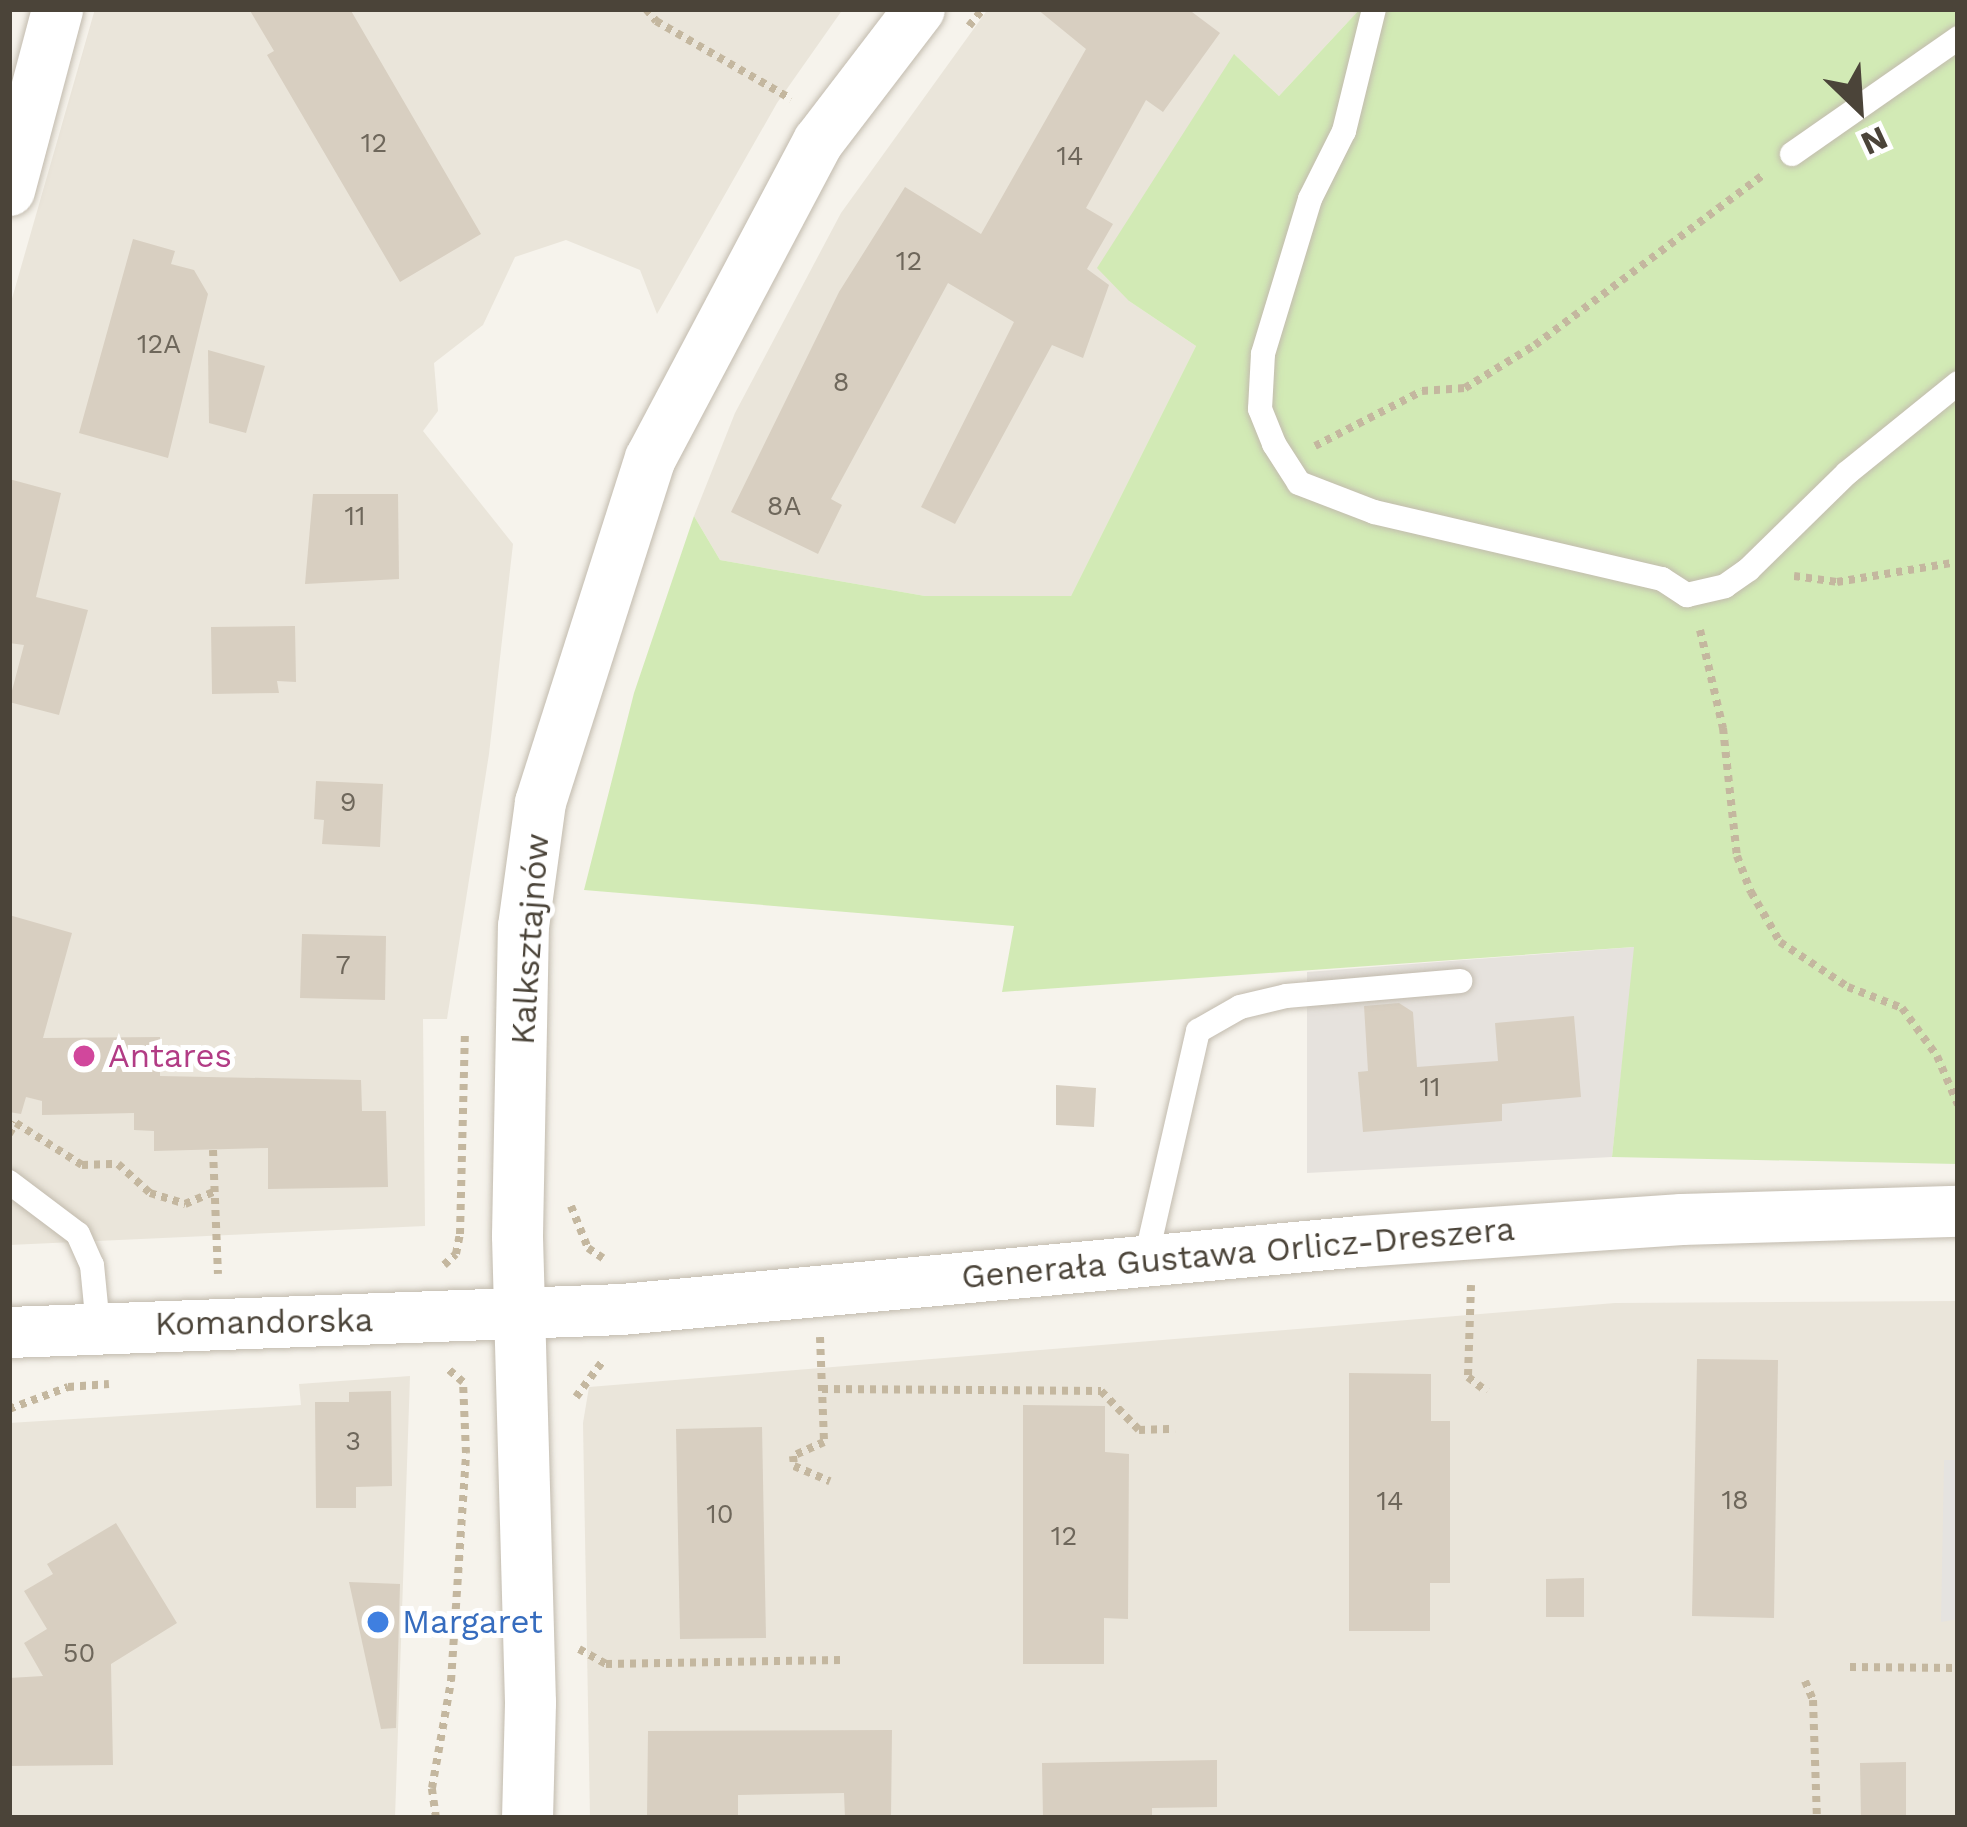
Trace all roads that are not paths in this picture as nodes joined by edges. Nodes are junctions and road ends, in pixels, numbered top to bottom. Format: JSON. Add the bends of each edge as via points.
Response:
{"nodes":[{"id":1,"x":57,"y":9,"type":"edge"},
{"id":2,"x":1374,"y":9,"type":"edge"},
{"id":3,"x":937,"y":26,"type":"edge"},
{"id":4,"x":1958,"y":38,"type":"edge"},
{"id":5,"x":1792,"y":154,"type":"road end"},
{"id":6,"x":9,"y":190,"type":"edge"},
{"id":7,"x":1958,"y":383,"type":"edge"},
{"id":8,"x":1460,"y":981,"type":"dead end"},
{"id":9,"x":9,"y":1182,"type":"edge"},
{"id":10,"x":1958,"y":1211,"type":"edge"},
{"id":11,"x":1146,"y":1258,"type":"junction"},
{"id":12,"x":519,"y":1315,"type":"junction"},
{"id":13,"x":98,"y":1326,"type":"junction"},
{"id":14,"x":9,"y":1332,"type":"edge"},
{"id":15,"x":527,"y":1818,"type":"edge"}],
"edges":[{"from":1,"to":6,"type":"street"},
{"from":2,"to":7,"type":"lane","via":[[1345,131],[1310,200],[1262,354],[1260,409],[1299,483],[1335,501],[1662,579],[1687,595],[1725,586],[1749,569],[1847,473]]},
{"from":3,"to":12,"type":"street","name":"Kalksztajnów","via":[[818,141],[650,458],[577,674],[540,802],[524,926]]},
{"from":4,"to":5,"type":"lane"},
{"from":8,"to":11,"type":"lane","via":[[1286,996],[1240,1006],[1198,1031]]},
{"from":9,"to":13,"type":"lane","via":[[78,1234],[92,1265]]},
{"from":10,"to":11,"type":"street","name":"Generała Gustawa Orlicz-Dreszera","via":[[1681,1219]]},
{"from":11,"to":12,"type":"street","name":"Generała Gustawa Orlicz-Dreszera"},
{"from":12,"to":13,"type":"street","name":"Komandorska"},
{"from":12,"to":15,"type":"street","name":"Kalksztajnów"},
{"from":13,"to":14,"type":"street","name":"Komandorska"}]}
